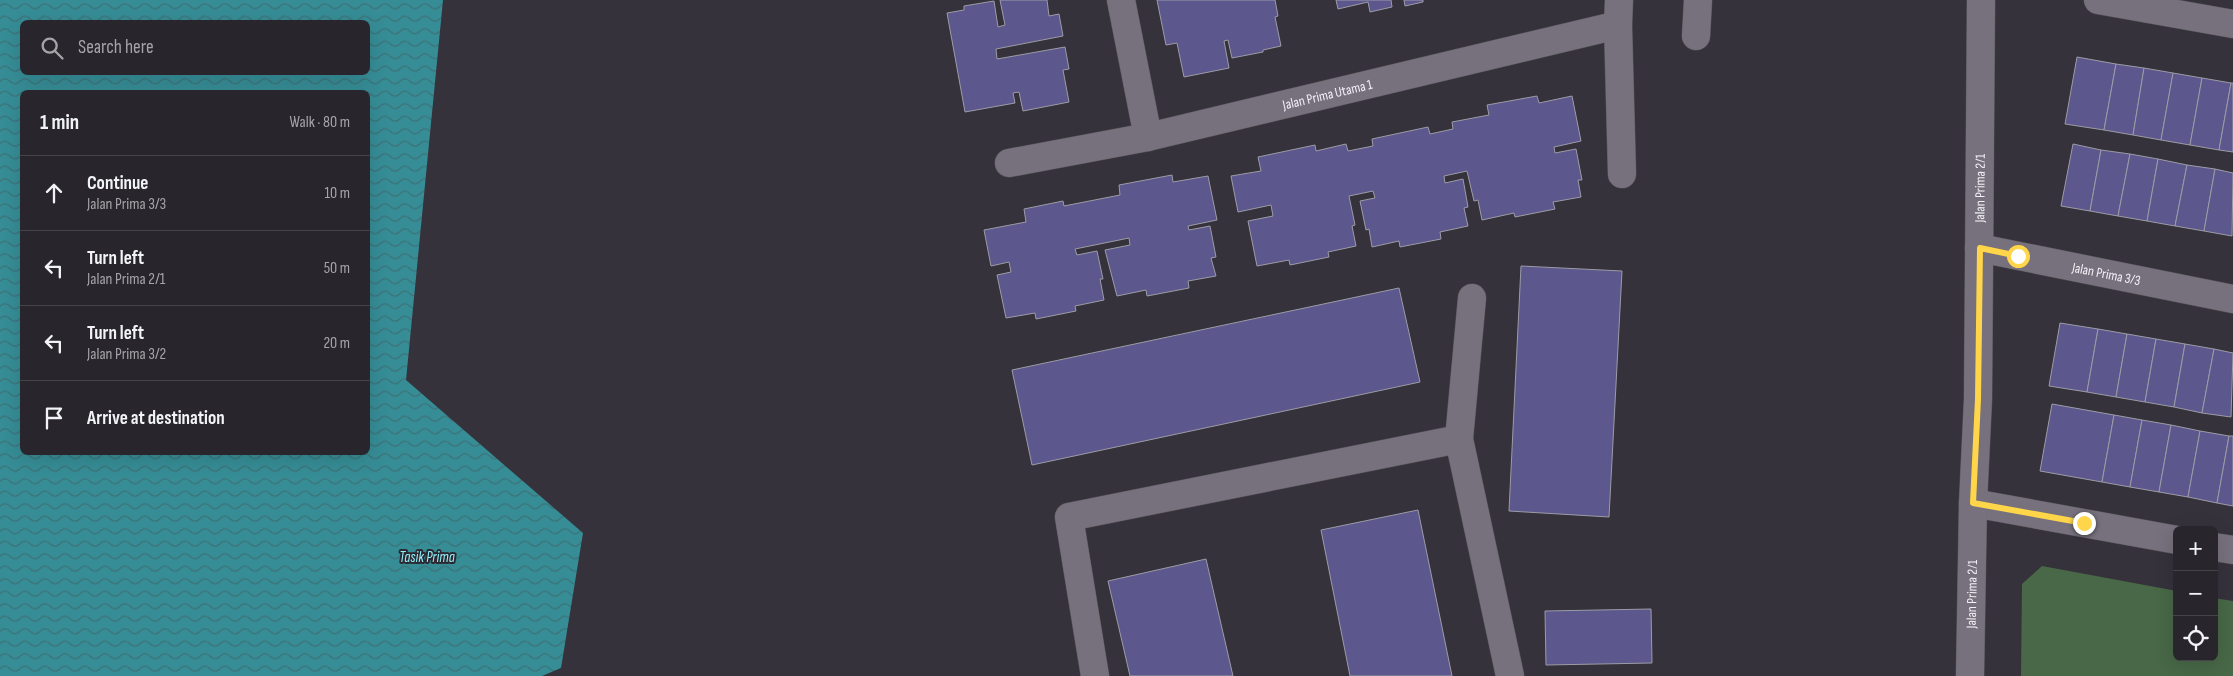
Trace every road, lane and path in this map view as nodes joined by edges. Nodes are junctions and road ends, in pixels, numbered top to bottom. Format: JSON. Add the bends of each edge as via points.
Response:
{"nodes":[{"id":1,"x":1121,"y":0,"type":"edge"},
{"id":2,"x":1698,"y":0,"type":"edge"},
{"id":3,"x":1981,"y":0,"type":"edge"},
{"id":4,"x":2098,"y":0,"type":"edge"},
{"id":5,"x":1618,"y":13,"type":"edge"},
{"id":6,"x":2233,"y":24,"type":"edge"},
{"id":7,"x":1696,"y":36,"type":"dead end"},
{"id":8,"x":1148,"y":137,"type":"junction"},
{"id":9,"x":1009,"y":163,"type":"dead end"},
{"id":10,"x":1622,"y":174,"type":"dead end"},
{"id":11,"x":1980,"y":248,"type":"junction"},
{"id":12,"x":1472,"y":298,"type":"dead end"},
{"id":13,"x":2233,"y":299,"type":"edge"},
{"id":14,"x":1459,"y":439,"type":"junction"},
{"id":15,"x":1973,"y":503,"type":"junction"},
{"id":16,"x":2173,"y":539,"type":"edge"},
{"id":17,"x":2218,"y":547,"type":"edge"},
{"id":18,"x":2233,"y":550,"type":"edge"},
{"id":19,"x":1095,"y":676,"type":"edge"},
{"id":20,"x":1510,"y":676,"type":"edge"},
{"id":21,"x":1970,"y":676,"type":"edge"}],
"edges":[{"from":1,"to":8,"type":"street"},
{"from":2,"to":7,"type":"street"},
{"from":3,"to":11,"type":"street","name":"Jalan Prima 2/1"},
{"from":4,"to":6,"type":"street"},
{"from":5,"to":8,"type":"street","name":"Jalan Prima Utama 1"},
{"from":5,"to":10,"type":"street"},
{"from":8,"to":9,"type":"street","name":"Jalan Prima Utama 1"},
{"from":11,"to":13,"type":"street","name":"Jalan Prima 3/3"},
{"from":11,"to":15,"type":"street","name":"Jalan Prima 2/1"},
{"from":12,"to":14,"type":"street"},
{"from":14,"to":19,"type":"street","via":[[1069,517]]},
{"from":14,"to":20,"type":"street"},
{"from":15,"to":16,"type":"street"},
{"from":15,"to":21,"type":"street","name":"Jalan Prima 2/1"},
{"from":17,"to":18,"type":"street"}]}
